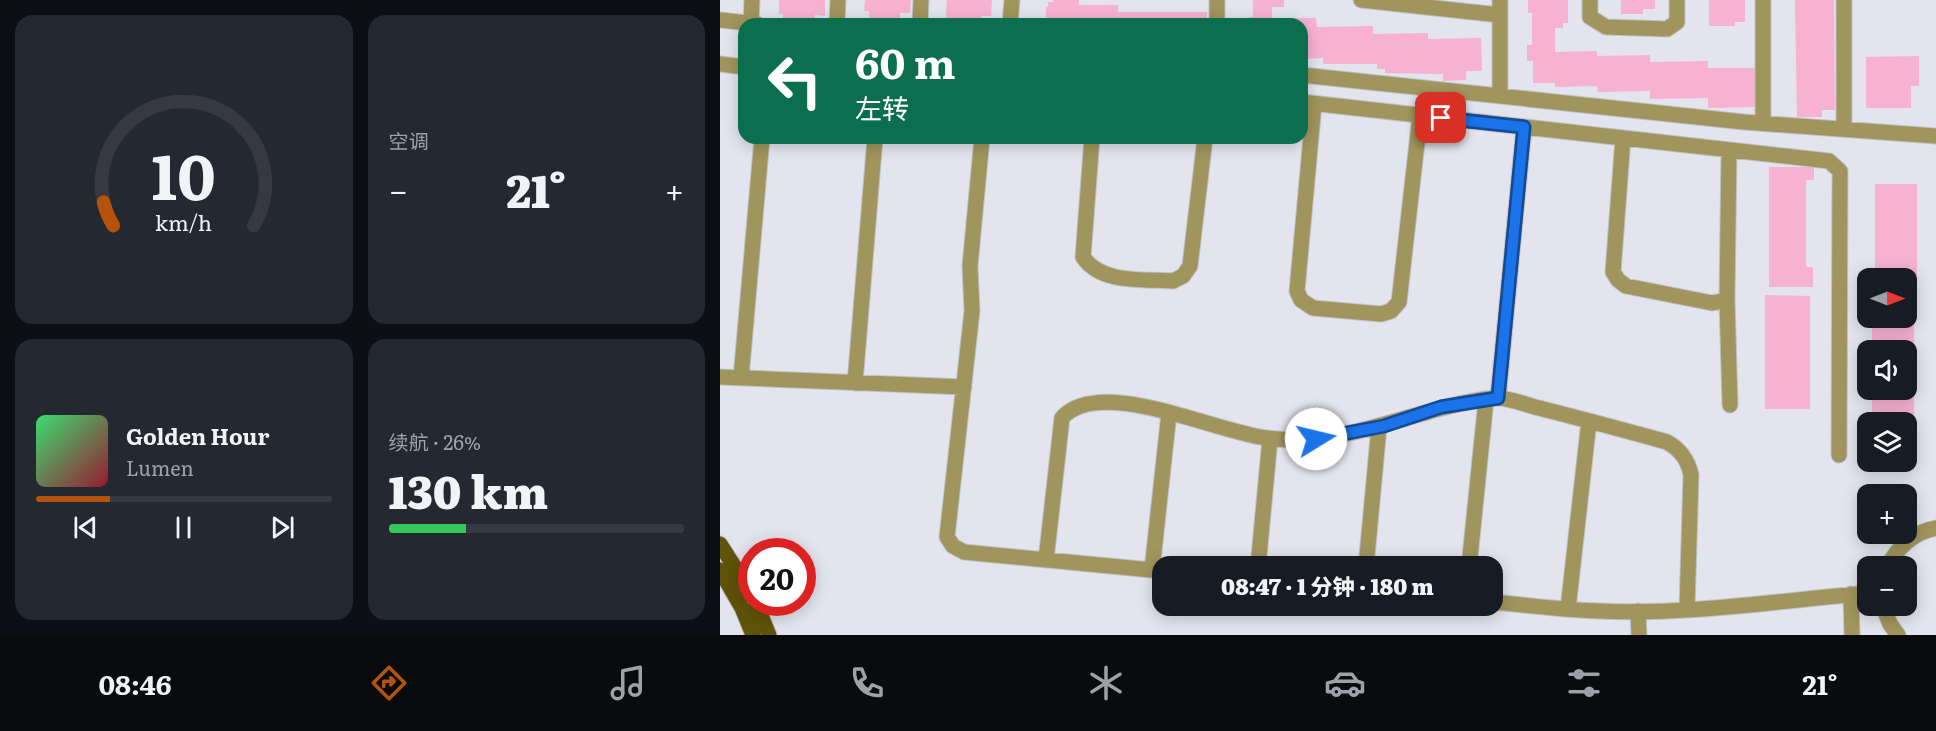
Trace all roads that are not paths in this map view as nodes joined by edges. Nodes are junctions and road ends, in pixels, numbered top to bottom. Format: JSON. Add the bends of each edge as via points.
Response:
{"nodes":[{"id":1,"x":752,"y":0,"type":"edge"},
{"id":2,"x":838,"y":0,"type":"edge"},
{"id":3,"x":921,"y":0,"type":"edge"},
{"id":4,"x":1012,"y":0,"type":"edge"},
{"id":5,"x":1216,"y":0,"type":"edge"},
{"id":6,"x":1361,"y":0,"type":"edge"},
{"id":7,"x":1590,"y":0,"type":"edge"},
{"id":8,"x":1677,"y":0,"type":"edge"},
{"id":9,"x":1763,"y":0,"type":"edge"},
{"id":10,"x":1844,"y":0,"type":"edge"},
{"id":11,"x":1404,"y":3,"type":"edge"},
{"id":12,"x":1500,"y":8,"type":"edge"},
{"id":13,"x":751,"y":18,"type":"edge"},
{"id":14,"x":837,"y":18,"type":"edge"},
{"id":15,"x":920,"y":18,"type":"edge"},
{"id":16,"x":1010,"y":18,"type":"edge"},
{"id":17,"x":1217,"y":18,"type":"edge"},
{"id":18,"x":720,"y":20,"type":"edge"},
{"id":19,"x":738,"y":22,"type":"edge"},
{"id":20,"x":720,"y":64,"type":"edge"},
{"id":21,"x":738,"y":66,"type":"edge"},
{"id":22,"x":1308,"y":76,"type":"edge"},
{"id":23,"x":1500,"y":96,"type":"junction"},
{"id":24,"x":1308,"y":103,"type":"edge"},
{"id":25,"x":1420,"y":116,"type":"junction"},
{"id":26,"x":1763,"y":123,"type":"junction"},
{"id":27,"x":1524,"y":127,"type":"junction"},
{"id":28,"x":1844,"y":129,"type":"junction"},
{"id":29,"x":1936,"y":136,"type":"edge"},
{"id":30,"x":1623,"y":138,"type":"junction"},
{"id":31,"x":761,"y":144,"type":"edge"},
{"id":32,"x":875,"y":144,"type":"edge"},
{"id":33,"x":981,"y":144,"type":"edge"},
{"id":34,"x":1092,"y":144,"type":"edge"},
{"id":35,"x":1204,"y":144,"type":"edge"},
{"id":36,"x":1306,"y":144,"type":"edge"},
{"id":37,"x":1729,"y":150,"type":"junction"},
{"id":38,"x":1727,"y":300,"type":"junction"},
{"id":39,"x":720,"y":377,"type":"edge"},
{"id":40,"x":741,"y":378,"type":"junction"},
{"id":41,"x":855,"y":383,"type":"junction"},
{"id":42,"x":964,"y":387,"type":"junction"},
{"id":43,"x":1492,"y":399,"type":"junction"},
{"id":44,"x":1730,"y":405,"type":"dead end"},
{"id":45,"x":1169,"y":413,"type":"junction"},
{"id":46,"x":1588,"y":421,"type":"junction"},
{"id":47,"x":1379,"y":427,"type":"junction"},
{"id":48,"x":1270,"y":439,"type":"junction"},
{"id":49,"x":1839,"y":455,"type":"dead end"},
{"id":50,"x":1936,"y":528,"type":"edge"},
{"id":51,"x":720,"y":544,"type":"edge"},
{"id":52,"x":1158,"y":556,"type":"edge"},
{"id":53,"x":1259,"y":556,"type":"edge"},
{"id":54,"x":1367,"y":556,"type":"edge"},
{"id":55,"x":1471,"y":556,"type":"edge"},
{"id":56,"x":1893,"y":556,"type":"edge"},
{"id":57,"x":1046,"y":560,"type":"junction"},
{"id":58,"x":720,"y":570,"type":"edge"},
{"id":59,"x":1152,"y":570,"type":"edge"},
{"id":60,"x":738,"y":572,"type":"edge"},
{"id":61,"x":1851,"y":594,"type":"junction"},
{"id":62,"x":1857,"y":594,"type":"edge"},
{"id":63,"x":1503,"y":603,"type":"edge"},
{"id":64,"x":1568,"y":609,"type":"junction"},
{"id":65,"x":1687,"y":609,"type":"junction"},
{"id":66,"x":1638,"y":611,"type":"junction"},
{"id":67,"x":761,"y":616,"type":"edge"},
{"id":68,"x":1887,"y":616,"type":"edge"},
{"id":69,"x":753,"y":635,"type":"edge"},
{"id":70,"x":769,"y":635,"type":"edge"},
{"id":71,"x":1639,"y":635,"type":"edge"},
{"id":72,"x":1852,"y":635,"type":"edge"},
{"id":73,"x":1898,"y":635,"type":"edge"}],
"edges":[{"from":1,"to":13,"type":"lane"},
{"from":2,"to":14,"type":"lane"},
{"from":3,"to":15,"type":"lane"},
{"from":4,"to":16,"type":"lane"},
{"from":5,"to":17,"type":"lane"},
{"from":6,"to":11,"type":"lane"},
{"from":7,"to":8,"type":"lane","via":[[1590,17],[1606,27],[1667,29],[1677,22]]},
{"from":9,"to":26,"type":"lane"},
{"from":10,"to":28,"type":"lane"},
{"from":11,"to":12,"type":"lane"},
{"from":12,"to":23,"type":"lane"},
{"from":18,"to":19,"type":"lane"},
{"from":20,"to":21,"type":"lane"},
{"from":22,"to":23,"type":"lane"},
{"from":23,"to":26,"type":"lane"},
{"from":24,"to":25,"type":"lane"},
{"from":25,"to":27,"type":"lane"},
{"from":25,"to":36,"type":"lane","via":[[1400,302],[1381,314],[1313,308],[1301,300],[1297,291]]},
{"from":26,"to":28,"type":"lane"},
{"from":27,"to":30,"type":"lane"},
{"from":27,"to":43,"type":"lane"},
{"from":28,"to":29,"type":"lane"},
{"from":30,"to":37,"type":"lane"},
{"from":30,"to":38,"type":"lane","via":[[1615,276],[1626,286],[1712,303]]},
{"from":31,"to":40,"type":"lane"},
{"from":32,"to":41,"type":"lane"},
{"from":33,"to":42,"type":"lane"},
{"from":34,"to":35,"type":"lane","via":[[1083,257],[1102,275],[1173,281],[1190,266]]},
{"from":37,"to":38,"type":"lane"},
{"from":37,"to":49,"type":"lane","via":[[1829,161],[1840,171]]},
{"from":38,"to":44,"type":"lane"},
{"from":39,"to":40,"type":"lane"},
{"from":40,"to":41,"type":"lane"},
{"from":41,"to":42,"type":"lane"},
{"from":42,"to":57,"type":"lane","via":[[949,542],[964,552]]},
{"from":43,"to":46,"type":"lane"},
{"from":43,"to":47,"type":"lane","via":[[1441,407]]},
{"from":43,"to":55,"type":"lane"},
{"from":45,"to":48,"type":"lane"},
{"from":45,"to":52,"type":"lane"},
{"from":45,"to":57,"type":"lane","via":[[1104,401],[1073,408],[1062,417]]},
{"from":46,"to":64,"type":"lane"},
{"from":46,"to":65,"type":"lane","via":[[1667,442],[1684,456],[1692,475]]},
{"from":47,"to":48,"type":"lane","via":[[1316,439]]},
{"from":47,"to":54,"type":"lane"},
{"from":48,"to":53,"type":"lane"},
{"from":50,"to":56,"type":"lane","via":[[1908,540]]},
{"from":51,"to":60,"type":"main road"},
{"from":57,"to":59,"type":"lane"},
{"from":58,"to":69,"type":"main road"},
{"from":61,"to":62,"type":"lane"},
{"from":61,"to":65,"type":"lane"},
{"from":61,"to":72,"type":"lane"},
{"from":63,"to":64,"type":"lane"},
{"from":64,"to":66,"type":"lane"},
{"from":65,"to":66,"type":"lane"},
{"from":66,"to":71,"type":"lane"},
{"from":67,"to":70,"type":"main road"},
{"from":68,"to":73,"type":"lane"}]}
